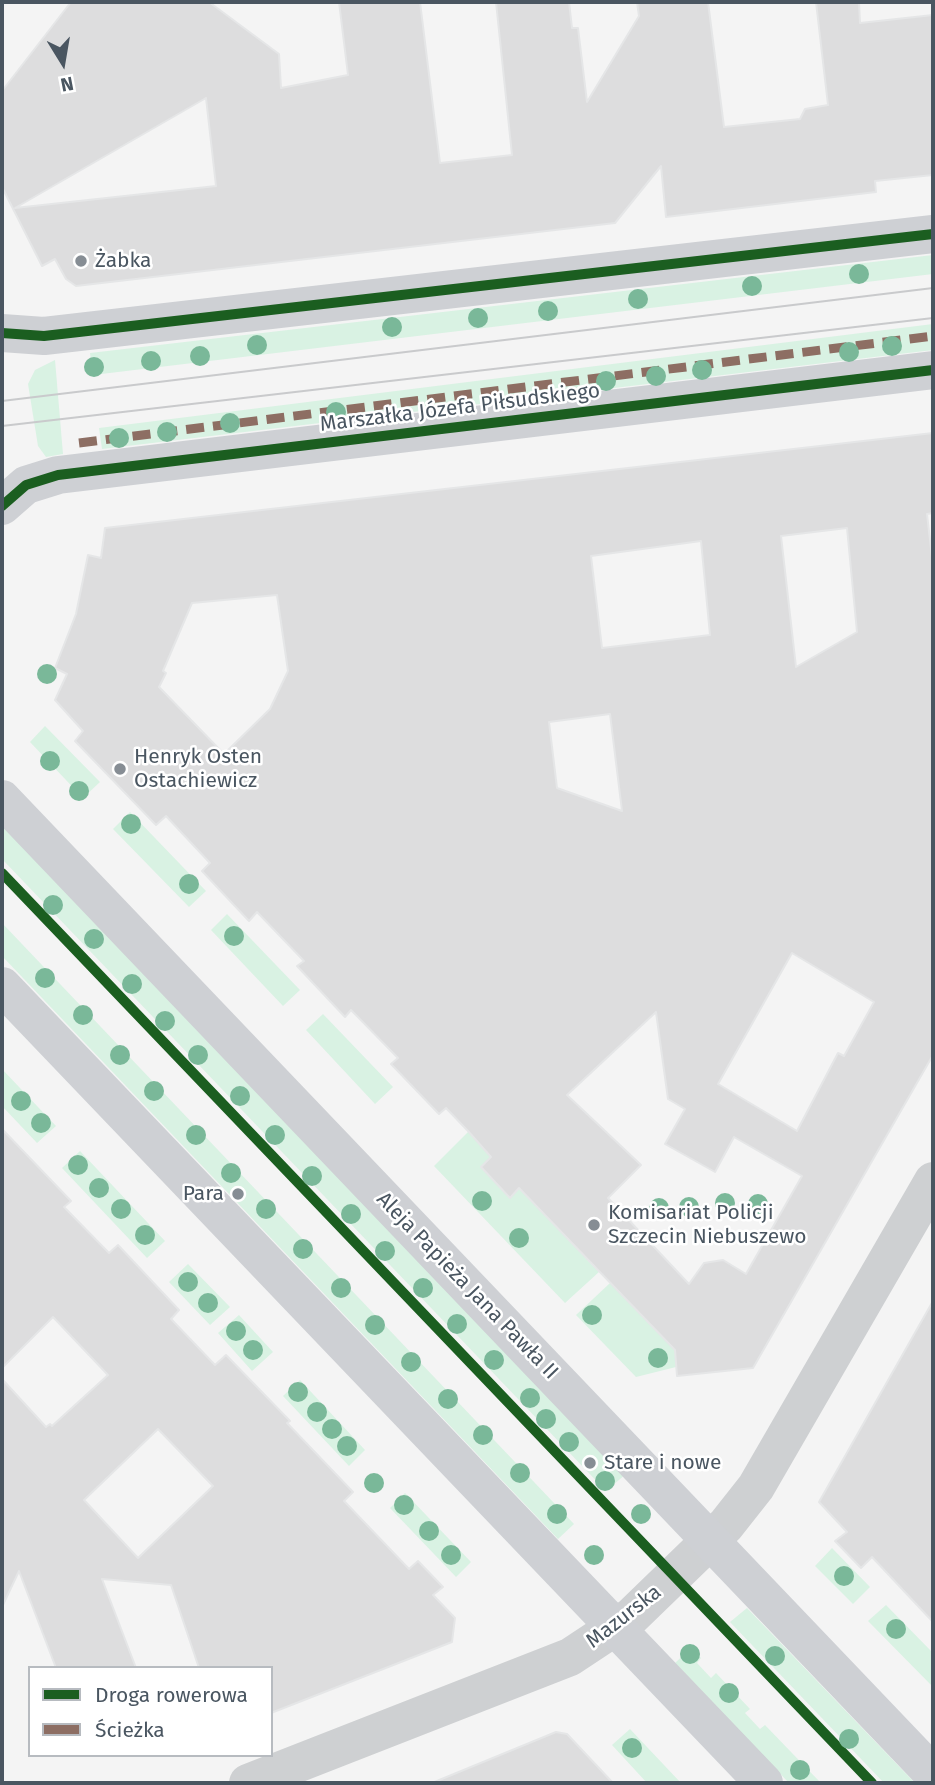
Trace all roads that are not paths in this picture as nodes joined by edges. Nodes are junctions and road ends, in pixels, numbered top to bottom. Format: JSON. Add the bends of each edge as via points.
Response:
{"nodes":[{"id":1,"x":933,"y":233,"type":"edge"},
{"id":2,"x":2,"y":333,"type":"edge"},
{"id":3,"x":933,"y":370,"type":"edge"},
{"id":4,"x":2,"y":506,"type":"edge"},
{"id":5,"x":2,"y":799,"type":"edge"},
{"id":6,"x":2,"y":986,"type":"edge"},
{"id":7,"x":933,"y":1181,"type":"edge"},
{"id":8,"x":710,"y":1541,"type":"junction"},
{"id":9,"x":615,"y":1628,"type":"junction"},
{"id":10,"x":933,"y":1774,"type":"edge"},
{"id":11,"x":248,"y":1783,"type":"edge"},
{"id":12,"x":764,"y":1783,"type":"edge"}],
"edges":[{"from":1,"to":2,"type":"street","via":[[44,336]]},
{"from":3,"to":4,"type":"street","name":"Marszałka Józefa Piłsudskiego","via":[[58,475],[26,485]]},
{"from":5,"to":8,"type":"street","name":"Aleja Papieża Jana Pawła II"},
{"from":6,"to":9,"type":"street"},
{"from":7,"to":8,"type":"street","name":"Mazurska","via":[[764,1474]]},
{"from":8,"to":9,"type":"street","name":"Mazurska"},
{"from":8,"to":10,"type":"street","name":"Aleja Papieża Jana Pawła II"},
{"from":9,"to":11,"type":"street","name":"Mazurska","via":[[555,1664]]},
{"from":9,"to":12,"type":"street"}]}
